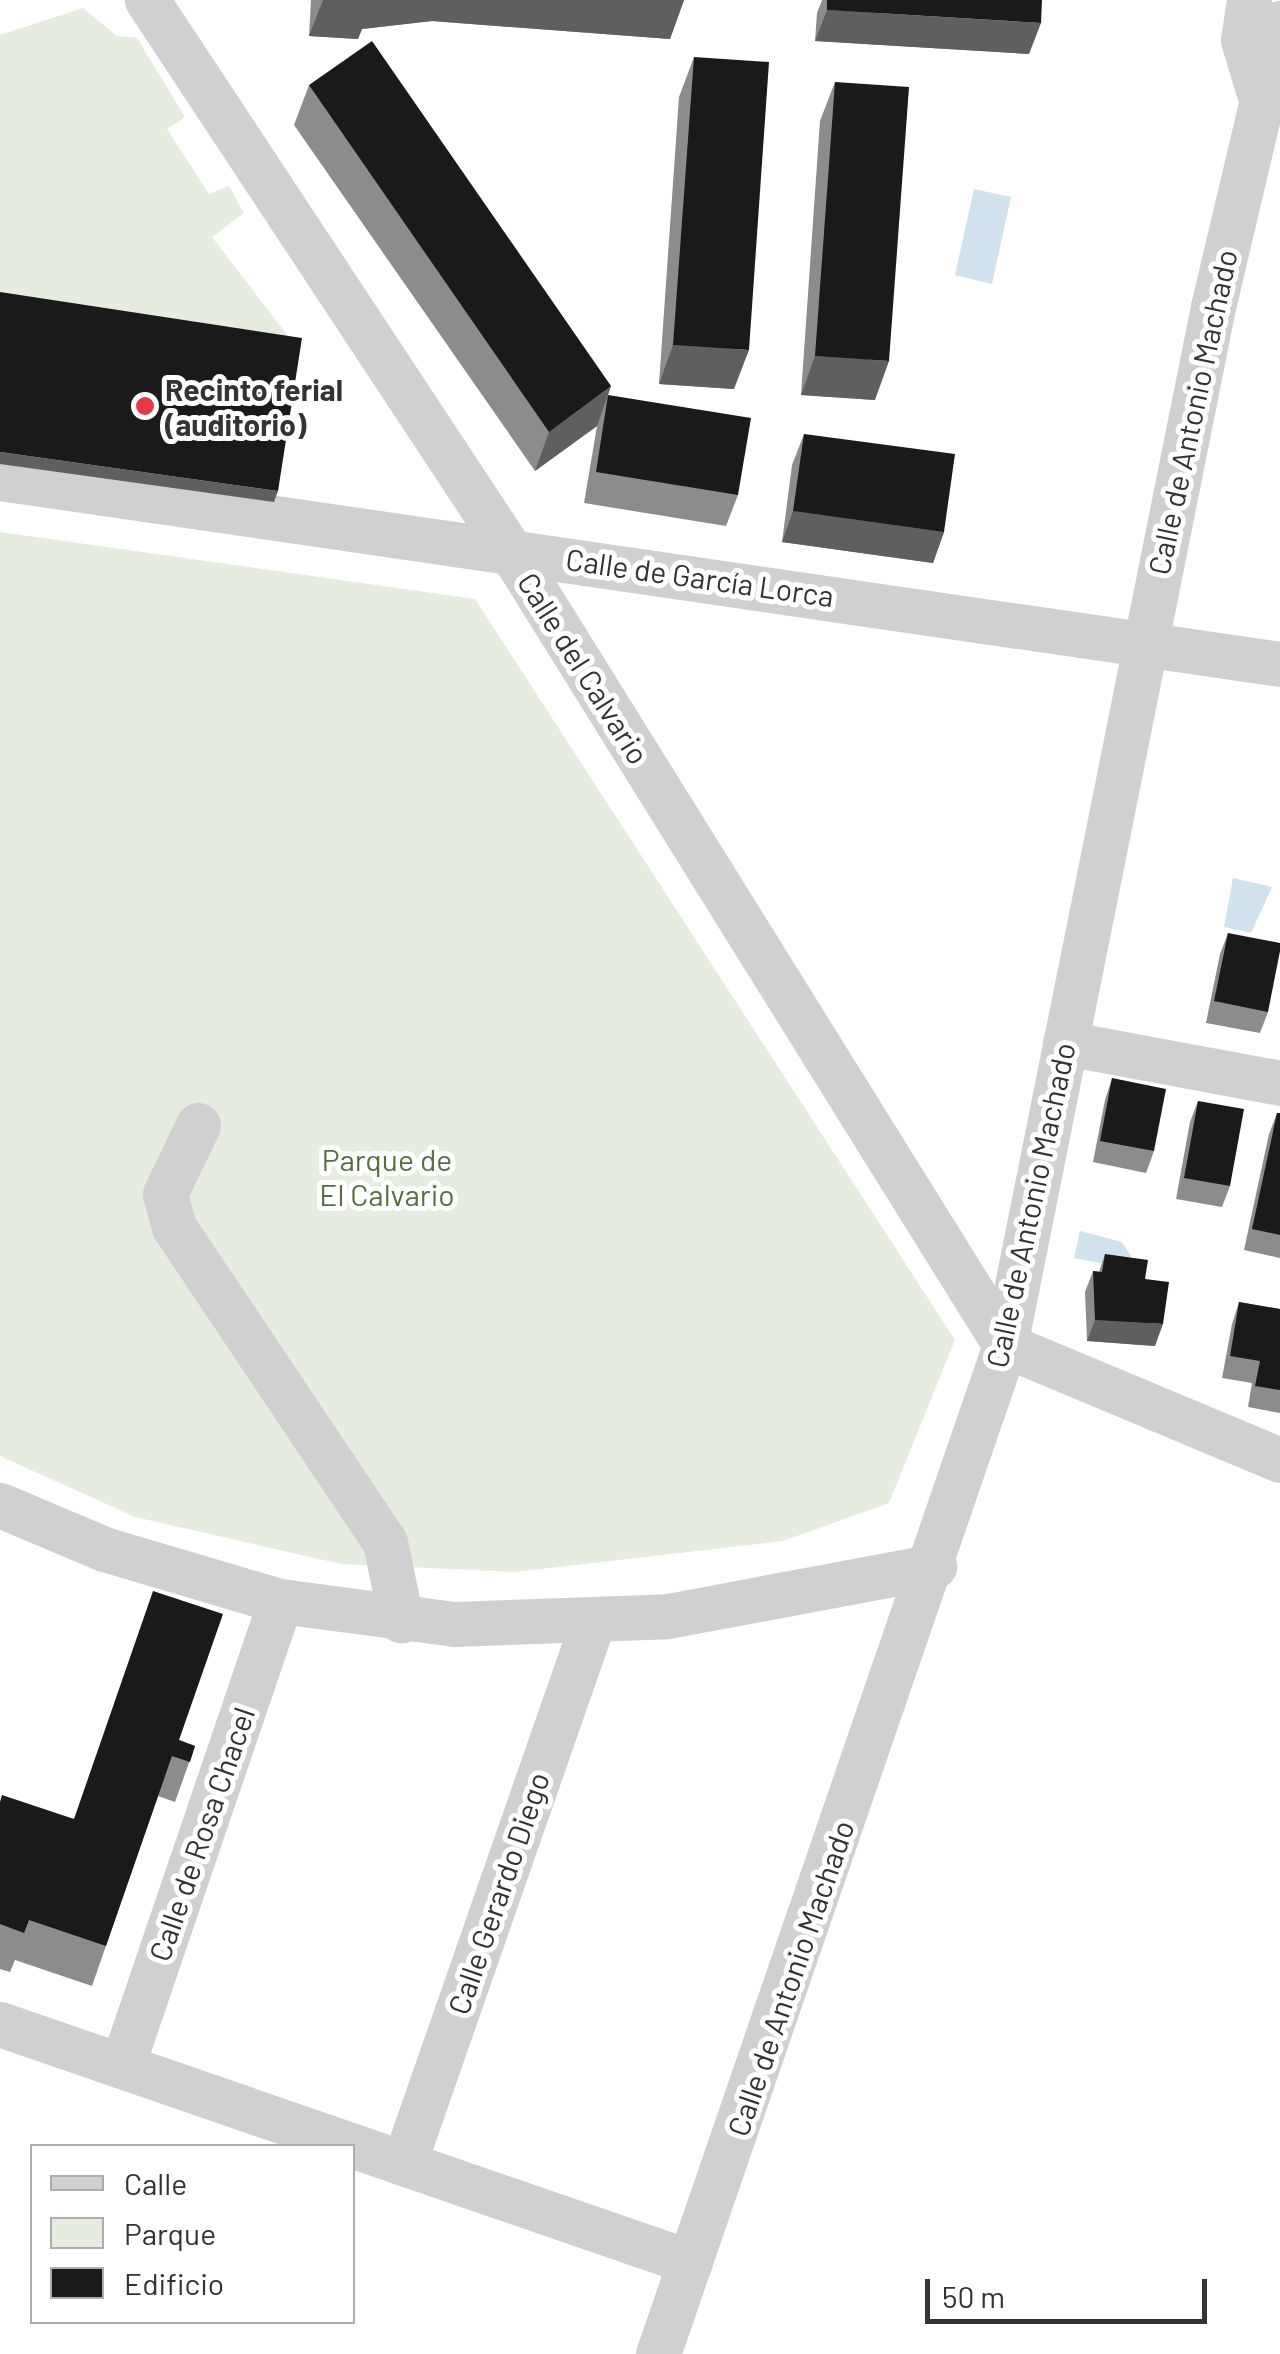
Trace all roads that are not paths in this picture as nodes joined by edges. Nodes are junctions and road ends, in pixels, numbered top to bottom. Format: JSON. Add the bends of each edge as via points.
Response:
{"nodes":[{"id":1,"x":147,"y":0,"type":"edge"},
{"id":2,"x":1249,"y":0,"type":"edge"},
{"id":3,"x":1280,"y":23,"type":"edge"},
{"id":4,"x":1260,"y":97,"type":"junction"},
{"id":5,"x":0,"y":478,"type":"edge"},
{"id":6,"x":510,"y":550,"type":"junction"},
{"id":7,"x":1144,"y":639,"type":"junction"},
{"id":8,"x":1280,"y":664,"type":"edge"},
{"id":9,"x":1064,"y":1043,"type":"junction"},
{"id":10,"x":1280,"y":1084,"type":"edge"},
{"id":11,"x":198,"y":1125,"type":"dead end"},
{"id":12,"x":1005,"y":1345,"type":"junction"},
{"id":13,"x":1280,"y":1460,"type":"edge"},
{"id":14,"x":0,"y":1505,"type":"edge"},
{"id":15,"x":934,"y":1566,"type":"junction"},
{"id":16,"x":280,"y":1601,"type":"junction"},
{"id":17,"x":401,"y":1620,"type":"junction"},
{"id":18,"x":592,"y":1624,"type":"junction"},
{"id":19,"x":0,"y":2024,"type":"edge"},
{"id":20,"x":122,"y":2066,"type":"junction"},
{"id":21,"x":349,"y":2144,"type":"edge"},
{"id":22,"x":355,"y":2146,"type":"edge"},
{"id":23,"x":404,"y":2163,"type":"junction"},
{"id":24,"x":690,"y":2262,"type":"junction"},
{"id":25,"x":658,"y":2354,"type":"edge"}],
"edges":[{"from":1,"to":6,"type":"street","name":"Calle del Calvario"},
{"from":2,"to":4,"type":"street","via":[[1244,40]]},
{"from":3,"to":4,"type":"street","name":"Calle de Antonio Machado"},
{"from":4,"to":7,"type":"street","name":"Calle de Antonio Machado"},
{"from":5,"to":6,"type":"street","name":"Calle de García Lorca"},
{"from":6,"to":7,"type":"street","name":"Calle de García Lorca"},
{"from":6,"to":12,"type":"street","name":"Calle del Calvario"},
{"from":7,"to":8,"type":"street","name":"Calle de García Lorca"},
{"from":7,"to":9,"type":"street","name":"Calle de Antonio Machado"},
{"from":9,"to":10,"type":"street"},
{"from":9,"to":12,"type":"street","name":"Calle de Antonio Machado"},
{"from":11,"to":17,"type":"street","via":[[165,1194],[174,1227],[385,1542]]},
{"from":12,"to":13,"type":"street"},
{"from":12,"to":15,"type":"street","name":"Calle de Antonio Machado"},
{"from":14,"to":16,"type":"street","via":[[104,1550]]},
{"from":15,"to":18,"type":"street","via":[[756,1606]]},
{"from":15,"to":24,"type":"street","name":"Calle de Antonio Machado"},
{"from":16,"to":17,"type":"street"},
{"from":16,"to":20,"type":"street","name":"Calle de Rosa Chacel"},
{"from":17,"to":18,"type":"street"},
{"from":18,"to":23,"type":"street","name":"Calle Gerardo Diego"},
{"from":19,"to":20,"type":"street"},
{"from":20,"to":21,"type":"street"},
{"from":22,"to":23,"type":"street"},
{"from":23,"to":24,"type":"street"},
{"from":24,"to":25,"type":"street","name":"Calle de Antonio Machado"}]}
